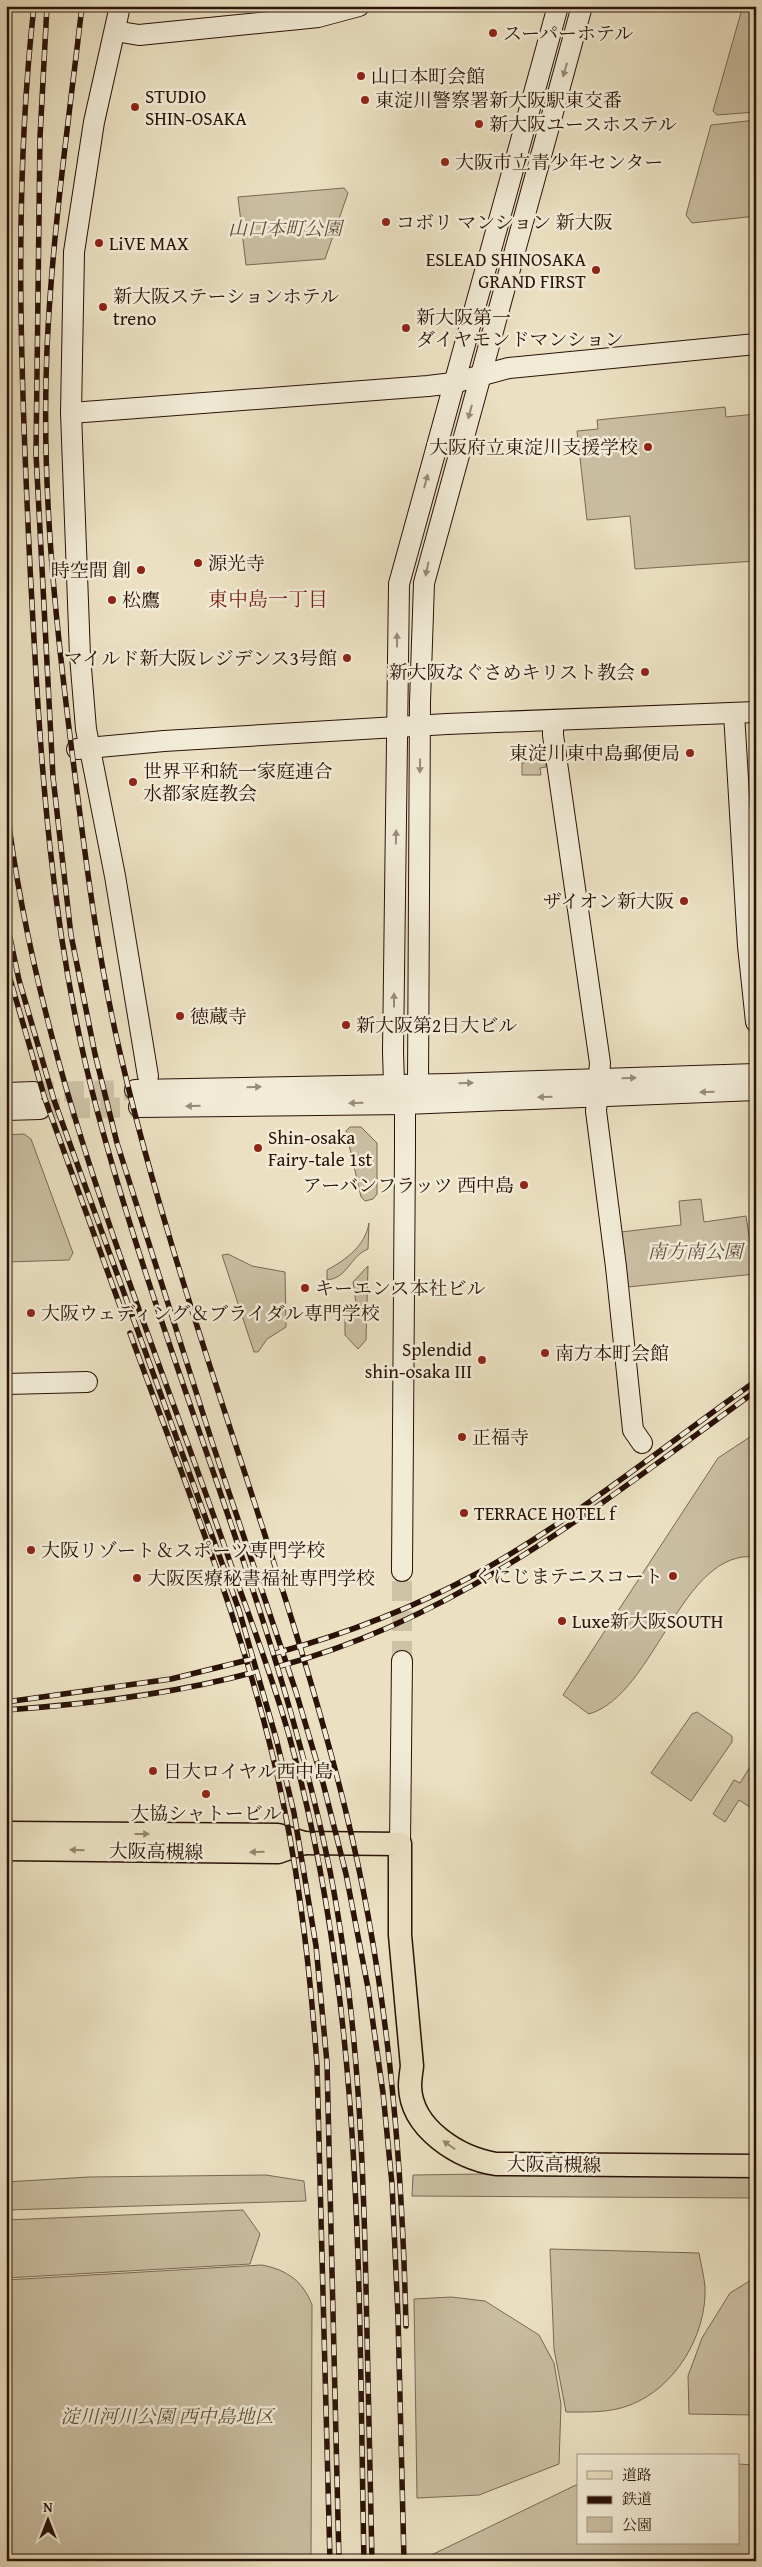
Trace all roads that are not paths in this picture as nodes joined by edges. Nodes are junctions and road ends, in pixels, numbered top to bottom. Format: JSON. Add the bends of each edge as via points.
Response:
{"nodes":[{"id":1,"x":120,"y":6,"type":"edge"},
{"id":2,"x":359,"y":6,"type":"edge"},
{"id":3,"x":558,"y":6,"type":"edge"},
{"id":4,"x":582,"y":6,"type":"edge"},
{"id":5,"x":115,"y":31,"type":"junction"},
{"id":6,"x":756,"y":344,"type":"edge"},
{"id":7,"x":480,"y":374,"type":"junction"},
{"id":8,"x":453,"y":383,"type":"junction"},
{"id":9,"x":71,"y":413,"type":"junction"},
{"id":10,"x":756,"y":712,"type":"edge"},
{"id":11,"x":734,"y":713,"type":"junction"},
{"id":12,"x":553,"y":720,"type":"junction"},
{"id":13,"x":420,"y":726,"type":"junction"},
{"id":14,"x":397,"y":728,"type":"junction"},
{"id":15,"x":83,"y":748,"type":"junction"},
{"id":16,"x":756,"y":1022,"type":"edge"},
{"id":17,"x":756,"y":1074,"type":"edge"},
{"id":18,"x":418,"y":1083,"type":"junction"},
{"id":19,"x":394,"y":1084,"type":"junction"},
{"id":20,"x":598,"y":1087,"type":"junction"},
{"id":21,"x":756,"y":1090,"type":"edge"},
{"id":22,"x":141,"y":1091,"type":"junction"},
{"id":23,"x":6,"y":1093,"type":"edge"},
{"id":24,"x":405,"y":1104,"type":"junction"},
{"id":25,"x":6,"y":1110,"type":"edge"},
{"id":26,"x":87,"y":1382,"type":"dead end"},
{"id":27,"x":6,"y":1384,"type":"edge"},
{"id":28,"x":642,"y":1443,"type":"dead end"},
{"id":29,"x":402,"y":1571,"type":"tunnel mouth"},
{"id":30,"x":402,"y":1661,"type":"tunnel mouth"},
{"id":31,"x":6,"y":1833,"type":"edge"},
{"id":32,"x":304,"y":1843,"type":"junction"},
{"id":33,"x":400,"y":1844,"type":"junction"},
{"id":34,"x":6,"y":1850,"type":"edge"},
{"id":35,"x":412,"y":2066,"type":"junction"},
{"id":36,"x":756,"y":2154,"type":"edge"},
{"id":37,"x":756,"y":2166,"type":"edge"}],
"edges":[{"from":1,"to":5,"type":"street"},
{"from":2,"to":5,"type":"street","via":[[299,19],[139,34]]},
{"from":3,"to":8,"type":"street"},
{"from":4,"to":7,"type":"street","one_way":true},
{"from":5,"to":9,"type":"street","via":[[94,122],[74,252]]},
{"from":6,"to":7,"type":"street","via":[[509,368]]},
{"from":7,"to":8,"type":"street"},
{"from":7,"to":13,"type":"street","one_way":true,"via":[[424,583]]},
{"from":8,"to":9,"type":"street"},
{"from":14,"to":8,"type":"street","one_way":true,"via":[[399,584]]},
{"from":9,"to":15,"type":"street"},
{"from":10,"to":11,"type":"street"},
{"from":11,"to":12,"type":"street"},
{"from":11,"to":16,"type":"street","via":[[748,946]]},
{"from":12,"to":13,"type":"street"},
{"from":12,"to":20,"type":"street","via":[[600,1063]]},
{"from":13,"to":14,"type":"street"},
{"from":13,"to":18,"type":"street","one_way":true},
{"from":14,"to":15,"type":"street"},
{"from":19,"to":14,"type":"street","one_way":true},
{"from":15,"to":22,"type":"street","via":[[115,876]]},
{"from":20,"to":17,"type":"street","one_way":true},
{"from":18,"to":19,"type":"street"},
{"from":18,"to":20,"type":"street","one_way":true},
{"from":18,"to":24,"type":"street"},
{"from":22,"to":19,"type":"street","one_way":true},
{"from":19,"to":24,"type":"street"},
{"from":21,"to":20,"type":"street","one_way":true},
{"from":20,"to":24,"type":"street","one_way":true},
{"from":20,"to":28,"type":"street","via":[[596,1111],[633,1430]]},
{"from":24,"to":22,"type":"street","one_way":true},
{"from":23,"to":25,"type":"street","via":[[37,1101]]},
{"from":24,"to":29,"type":"street"},
{"from":26,"to":27,"type":"street"},
{"from":30,"to":33,"type":"street"},
{"from":31,"to":32,"type":"main road","name":"大阪高槻線","one_way":true,"via":[[278,1835]]},
{"from":32,"to":33,"type":"main road","name":"大阪高槻線"},
{"from":32,"to":34,"type":"main road","name":"大阪高槻線","one_way":true,"via":[[278,1852]]},
{"from":33,"to":35,"type":"main road","name":"大阪高槻線","via":[[400,1935]]},
{"from":35,"to":36,"type":"main road","name":"大阪高槻線","via":[[433,2109],[444,2122],[485,2148],[521,2152]]},
{"from":37,"to":35,"type":"main road","name":"大阪高槻線","one_way":true,"via":[[480,2161],[467,2157],[442,2141],[421,2117],[410,2086]]}]}
